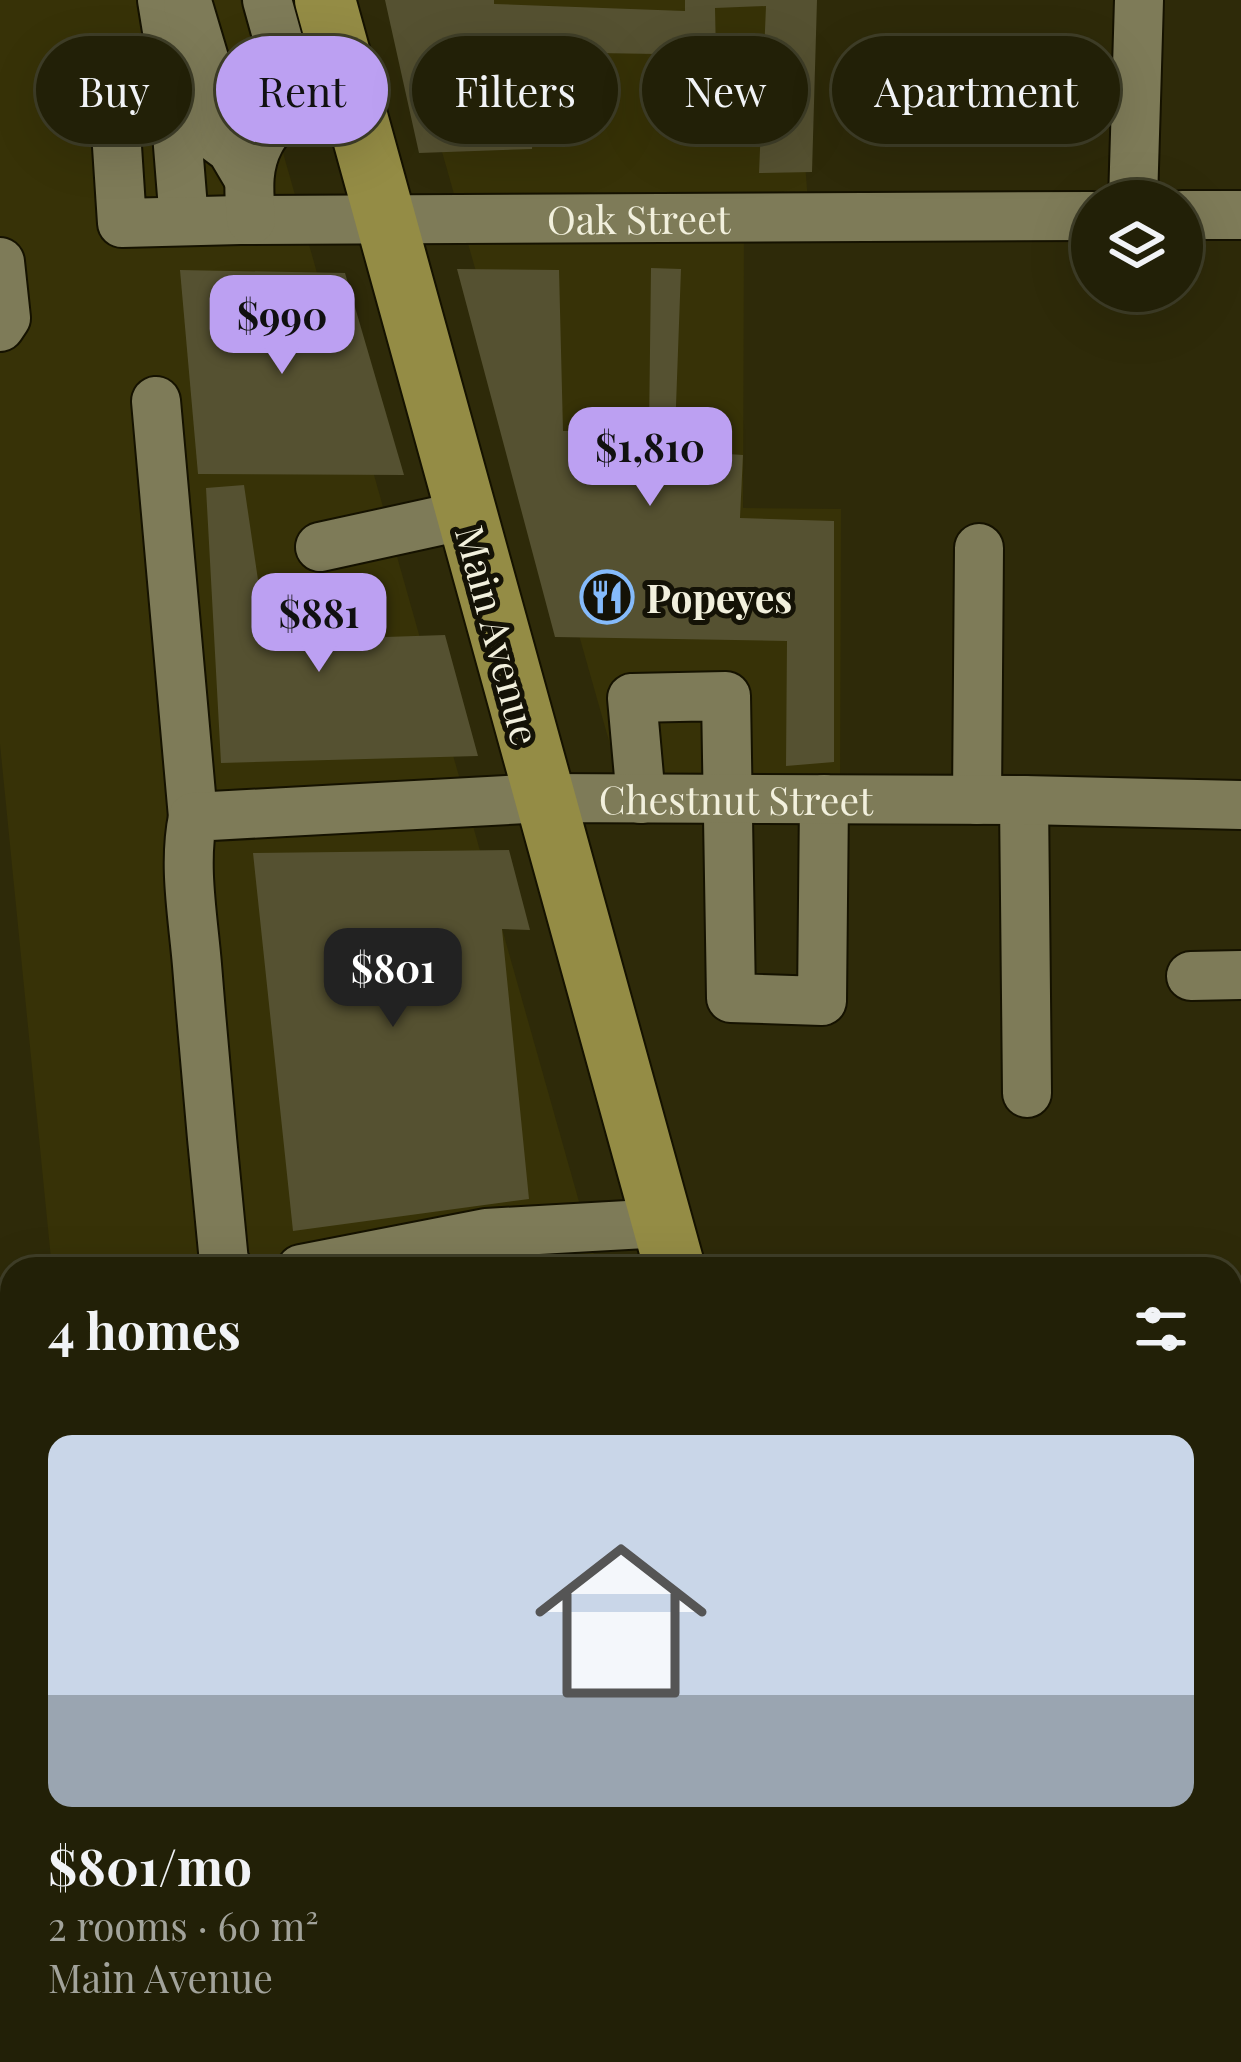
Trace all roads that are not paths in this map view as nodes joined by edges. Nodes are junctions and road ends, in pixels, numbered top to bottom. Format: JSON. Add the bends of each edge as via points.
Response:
{"nodes":[{"id":1,"x":267,"y":0,"type":"edge"},
{"id":2,"x":325,"y":0,"type":"edge"},
{"id":3,"x":1139,"y":0,"type":"edge"},
{"id":4,"x":170,"y":1,"type":"edge"},
{"id":5,"x":173,"y":36,"type":"edge"},
{"id":6,"x":192,"y":118,"type":"edge"},
{"id":7,"x":118,"y":144,"type":"edge"},
{"id":8,"x":178,"y":144,"type":"edge"},
{"id":9,"x":1134,"y":180,"type":"edge"},
{"id":10,"x":243,"y":182,"type":"junction"},
{"id":11,"x":1203,"y":215,"type":"edge"},
{"id":12,"x":1241,"y":215,"type":"edge"},
{"id":13,"x":1071,"y":216,"type":"edge"},
{"id":14,"x":385,"y":220,"type":"junction"},
{"id":15,"x":184,"y":221,"type":"junction"},
{"id":16,"x":0,"y":262,"type":"edge"},
{"id":17,"x":0,"y":326,"type":"edge"},
{"id":18,"x":156,"y":401,"type":"dead end"},
{"id":19,"x":466,"y":515,"type":"junction"},
{"id":20,"x":320,"y":547,"type":"dead end"},
{"id":21,"x":979,"y":548,"type":"dead end"},
{"id":22,"x":544,"y":798,"type":"junction"},
{"id":23,"x":641,"y":799,"type":"junction"},
{"id":24,"x":729,"y":799,"type":"junction"},
{"id":25,"x":824,"y":800,"type":"junction"},
{"id":26,"x":1000,"y":800,"type":"junction"},
{"id":27,"x":1241,"y":805,"type":"edge"},
{"id":28,"x":211,"y":816,"type":"junction"},
{"id":29,"x":1241,"y":975,"type":"edge"},
{"id":30,"x":1191,"y":976,"type":"dead end"},
{"id":31,"x":1027,"y":1093,"type":"dead end"},
{"id":32,"x":669,"y":1246,"type":"edge"},
{"id":33,"x":223,"y":1257,"type":"edge"},
{"id":34,"x":363,"y":1257,"type":"edge"}],
"edges":[{"from":1,"to":10,"type":"street","via":[[292,90]]},
{"from":2,"to":14,"type":"main road","name":"Main Avenue"},
{"from":3,"to":9,"type":"street"},
{"from":4,"to":5,"type":"street"},
{"from":4,"to":10,"type":"street"},
{"from":6,"to":10,"type":"street"},
{"from":7,"to":15,"type":"street","name":"Oak Street","via":[[122,223]]},
{"from":8,"to":15,"type":"street"},
{"from":10,"to":14,"type":"street","name":"Oak Street"},
{"from":10,"to":15,"type":"street","name":"Oak Street"},
{"from":11,"to":12,"type":"street"},
{"from":13,"to":14,"type":"street","name":"Oak Street"},
{"from":14,"to":19,"type":"main road","name":"Main Avenue"},
{"from":16,"to":17,"type":"street"},
{"from":18,"to":28,"type":"street"},
{"from":19,"to":20,"type":"street"},
{"from":19,"to":22,"type":"main road","name":"Main Avenue"},
{"from":21,"to":26,"type":"street"},
{"from":22,"to":23,"type":"street","name":"Chestnut Street"},
{"from":22,"to":28,"type":"street","name":"Chestnut Street"},
{"from":22,"to":32,"type":"main road","name":"Main Avenue"},
{"from":23,"to":24,"type":"street","name":"Chestnut Street"},
{"from":23,"to":24,"type":"street","via":[[632,698],[726,696]]},
{"from":24,"to":25,"type":"street","name":"Chestnut Street"},
{"from":24,"to":25,"type":"street","via":[[731,998],[822,1001]]},
{"from":25,"to":26,"type":"street","name":"Chestnut Street"},
{"from":26,"to":27,"type":"street","name":"Chestnut Street"},
{"from":26,"to":31,"type":"street"},
{"from":28,"to":33,"type":"street","via":[[188,843]]},
{"from":29,"to":30,"type":"street"},
{"from":32,"to":34,"type":"street","via":[[486,1233]]}]}
